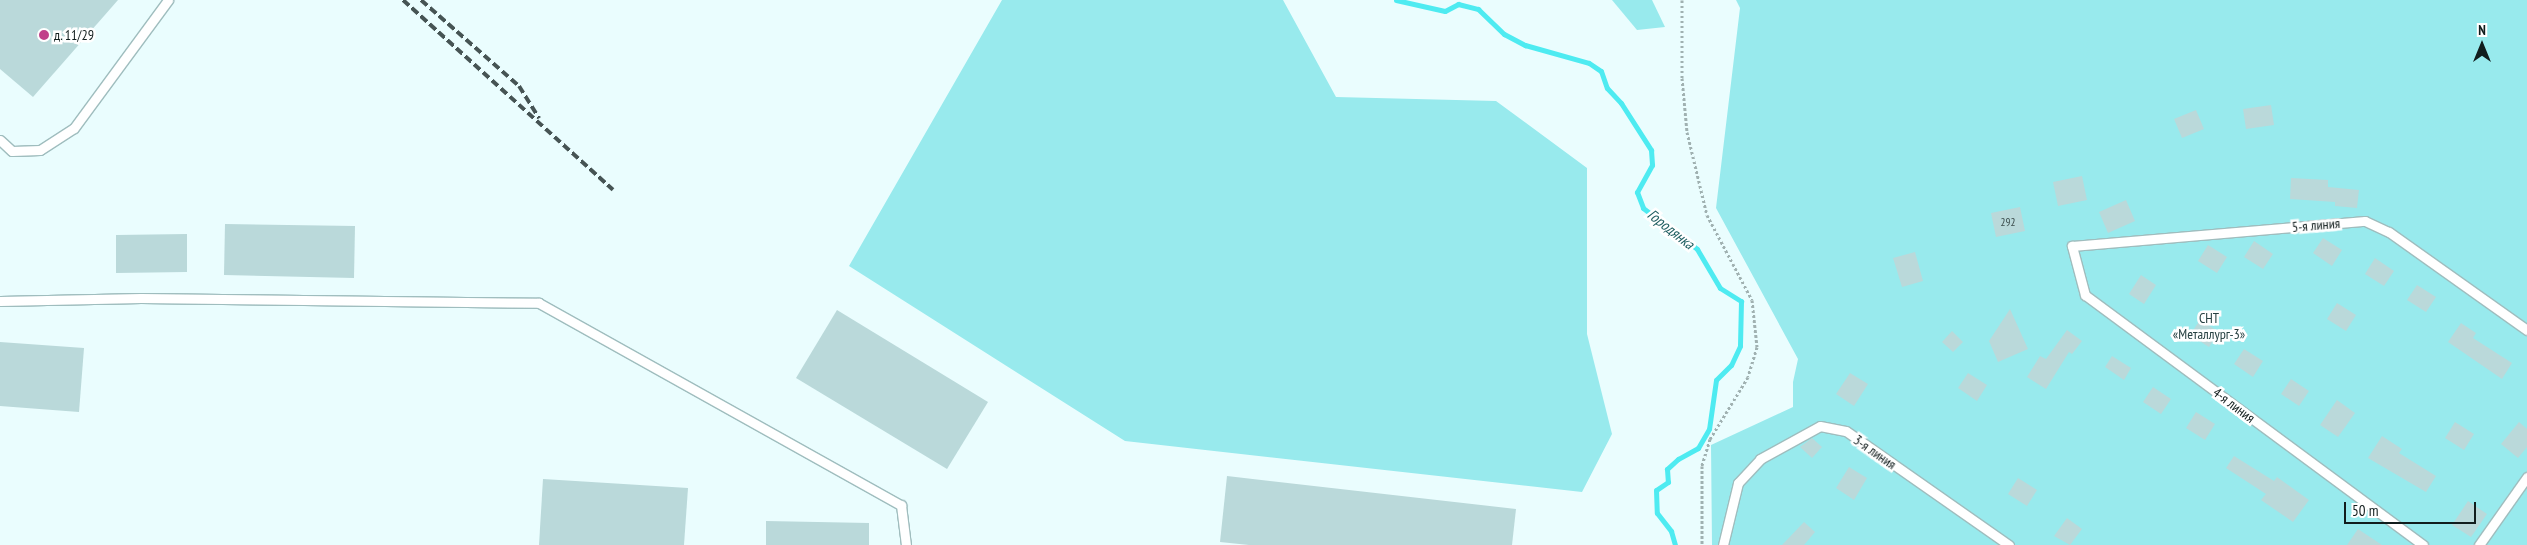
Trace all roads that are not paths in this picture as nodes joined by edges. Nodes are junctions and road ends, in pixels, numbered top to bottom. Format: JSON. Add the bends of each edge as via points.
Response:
{"nodes":[{"id":1,"x":168,"y":0,"type":"edge"},
{"id":2,"x":0,"y":140,"type":"edge"},
{"id":3,"x":2072,"y":246,"type":"joint"},
{"id":4,"x":0,"y":301,"type":"edge"},
{"id":5,"x":2527,"y":330,"type":"edge"},
{"id":6,"x":2527,"y":477,"type":"edge"},
{"id":7,"x":906,"y":545,"type":"edge"},
{"id":8,"x":1724,"y":545,"type":"edge"},
{"id":9,"x":2010,"y":545,"type":"edge"},
{"id":10,"x":2423,"y":545,"type":"edge"},
{"id":11,"x":2480,"y":545,"type":"edge"}],
"edges":[{"from":1,"to":2,"type":"lane","via":[[74,128],[40,150],[12,151]]},
{"from":3,"to":5,"type":"lane","name":"5-я линия","via":[[2365,221],[2389,232]]},
{"from":3,"to":10,"type":"lane","name":"4-я линия","via":[[2085,295]]},
{"from":4,"to":7,"type":"lane","via":[[141,298],[539,303],[901,506]]},
{"from":6,"to":11,"type":"lane"},
{"from":8,"to":9,"type":"lane","name":"3-я линия","via":[[1738,483],[1760,459],[1820,426],[1846,432]]}]}
